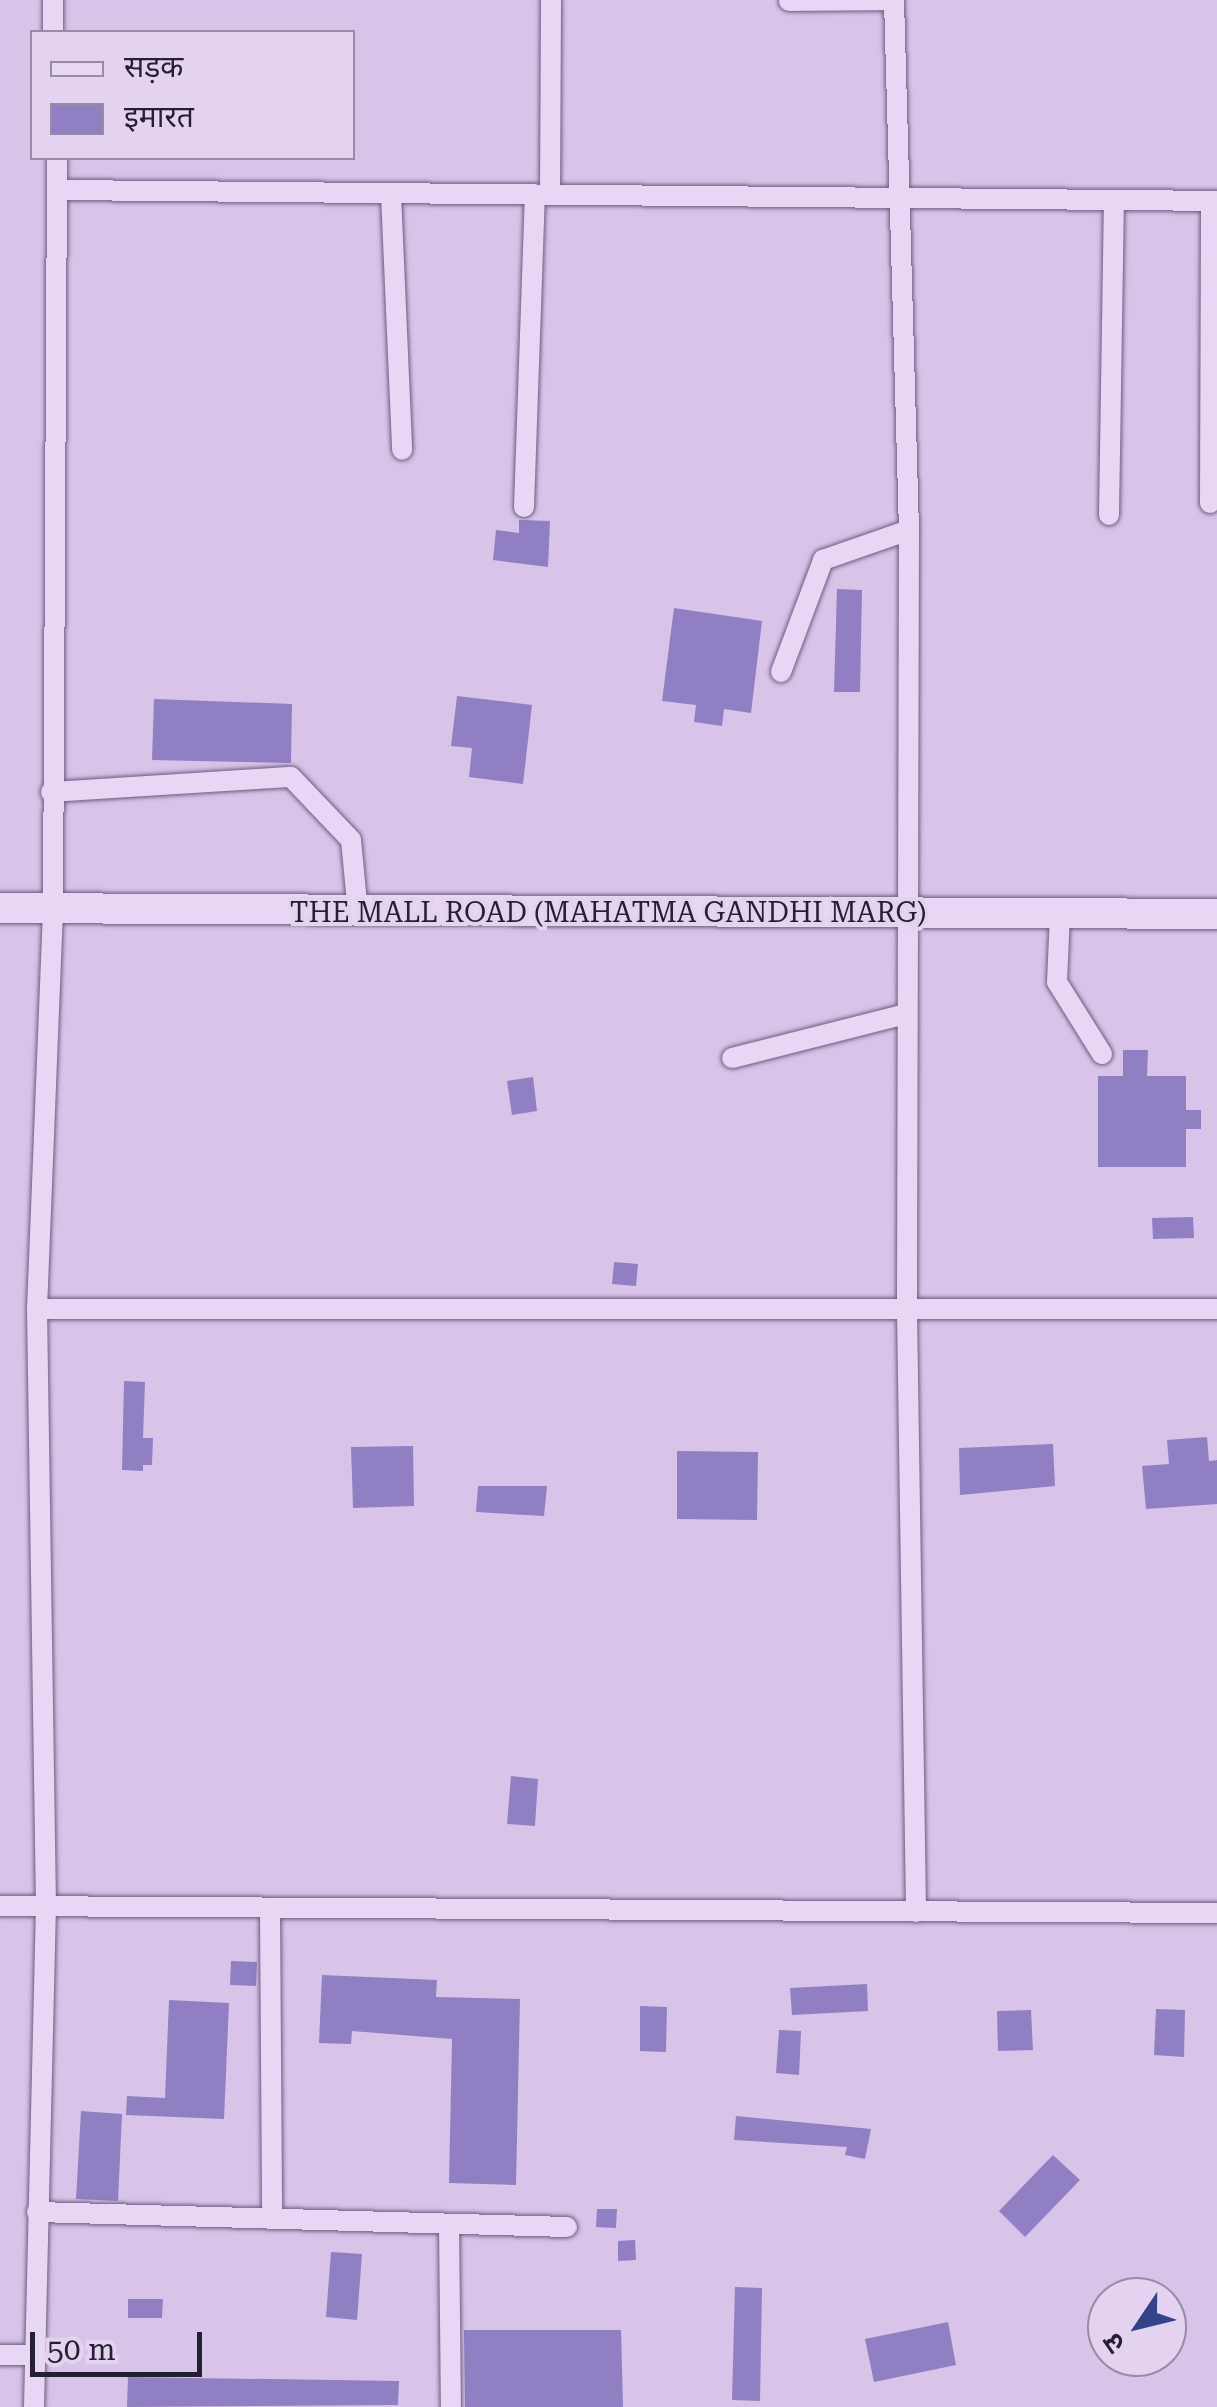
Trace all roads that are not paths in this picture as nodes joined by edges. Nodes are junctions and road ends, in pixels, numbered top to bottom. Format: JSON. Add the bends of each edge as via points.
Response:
{"nodes":[{"id":1,"x":52,"y":0,"type":"edge"},
{"id":2,"x":551,"y":0,"type":"edge"},
{"id":3,"x":894,"y":0,"type":"edge"},
{"id":4,"x":788,"y":1,"type":"edge"},
{"id":5,"x":54,"y":30,"type":"edge"},
{"id":6,"x":57,"y":160,"type":"edge"},
{"id":7,"x":58,"y":190,"type":"junction"},
{"id":8,"x":391,"y":194,"type":"junction"},
{"id":9,"x":542,"y":194,"type":"junction"},
{"id":10,"x":896,"y":198,"type":"junction"},
{"id":11,"x":1114,"y":200,"type":"junction"},
{"id":12,"x":1214,"y":201,"type":"edge"},
{"id":13,"x":402,"y":450,"type":"dead end"},
{"id":14,"x":1210,"y":503,"type":"dead end"},
{"id":15,"x":524,"y":507,"type":"dead end"},
{"id":16,"x":1109,"y":515,"type":"dead end"},
{"id":17,"x":909,"y":530,"type":"junction"},
{"id":18,"x":780,"y":672,"type":"dead end"},
{"id":19,"x":51,"y":792,"type":"junction"},
{"id":20,"x":0,"y":908,"type":"edge"},
{"id":21,"x":52,"y":908,"type":"junction"},
{"id":22,"x":358,"y":913,"type":"junction"},
{"id":23,"x":906,"y":914,"type":"junction"},
{"id":24,"x":1060,"y":914,"type":"junction"},
{"id":25,"x":1217,"y":914,"type":"edge"},
{"id":26,"x":906,"y":1014,"type":"junction"},
{"id":27,"x":1102,"y":1054,"type":"dead end"},
{"id":28,"x":732,"y":1058,"type":"dead end"},
{"id":29,"x":37,"y":1309,"type":"junction"},
{"id":30,"x":1217,"y":1309,"type":"edge"},
{"id":31,"x":907,"y":1310,"type":"junction"},
{"id":32,"x":0,"y":1906,"type":"edge"},
{"id":33,"x":46,"y":1907,"type":"junction"},
{"id":34,"x":270,"y":1912,"type":"junction"},
{"id":35,"x":916,"y":1912,"type":"junction"},
{"id":36,"x":1217,"y":1913,"type":"edge"},
{"id":37,"x":37,"y":2212,"type":"junction"},
{"id":38,"x":272,"y":2219,"type":"junction"},
{"id":39,"x":450,"y":2224,"type":"junction"},
{"id":40,"x":567,"y":2227,"type":"dead end"},
{"id":41,"x":0,"y":2355,"type":"edge"},
{"id":42,"x":36,"y":2355,"type":"junction"},
{"id":43,"x":34,"y":2407,"type":"edge"},
{"id":44,"x":451,"y":2407,"type":"edge"}],
"edges":[{"from":1,"to":5,"type":"street"},
{"from":2,"to":9,"type":"street"},
{"from":3,"to":4,"type":"street"},
{"from":3,"to":10,"type":"street"},
{"from":6,"to":7,"type":"street"},
{"from":7,"to":8,"type":"street"},
{"from":7,"to":19,"type":"street"},
{"from":8,"to":9,"type":"street"},
{"from":8,"to":13,"type":"street"},
{"from":9,"to":10,"type":"street"},
{"from":9,"to":15,"type":"street"},
{"from":10,"to":11,"type":"street"},
{"from":10,"to":17,"type":"street"},
{"from":11,"to":12,"type":"street"},
{"from":11,"to":16,"type":"street"},
{"from":12,"to":14,"type":"street"},
{"from":17,"to":18,"type":"street","via":[[823,560]]},
{"from":17,"to":23,"type":"street"},
{"from":19,"to":21,"type":"street"},
{"from":19,"to":22,"type":"street","via":[[290,777],[351,840]]},
{"from":20,"to":21,"type":"street","name":"THE MALL ROAD (MAHATMA GANDHI MARG)"},
{"from":21,"to":22,"type":"street","name":"THE MALL ROAD (MAHATMA GANDHI MARG)"},
{"from":21,"to":29,"type":"street"},
{"from":22,"to":23,"type":"street","name":"THE MALL ROAD (MAHATMA GANDHI MARG)"},
{"from":23,"to":24,"type":"street","name":"THE MALL ROAD (MAHATMA GANDHI MARG)"},
{"from":23,"to":26,"type":"street"},
{"from":24,"to":25,"type":"street","name":"THE MALL ROAD (MAHATMA GANDHI MARG)"},
{"from":24,"to":27,"type":"street","via":[[1057,982]]},
{"from":26,"to":28,"type":"street"},
{"from":26,"to":31,"type":"street"},
{"from":29,"to":31,"type":"street"},
{"from":29,"to":33,"type":"street"},
{"from":30,"to":31,"type":"street"},
{"from":31,"to":35,"type":"street"},
{"from":32,"to":33,"type":"street"},
{"from":33,"to":34,"type":"street"},
{"from":33,"to":37,"type":"street"},
{"from":34,"to":35,"type":"street"},
{"from":34,"to":38,"type":"street"},
{"from":35,"to":36,"type":"street"},
{"from":37,"to":38,"type":"street"},
{"from":37,"to":42,"type":"street"},
{"from":38,"to":39,"type":"street"},
{"from":39,"to":40,"type":"street"},
{"from":39,"to":44,"type":"street"},
{"from":41,"to":42,"type":"street"},
{"from":42,"to":43,"type":"street"}]}
